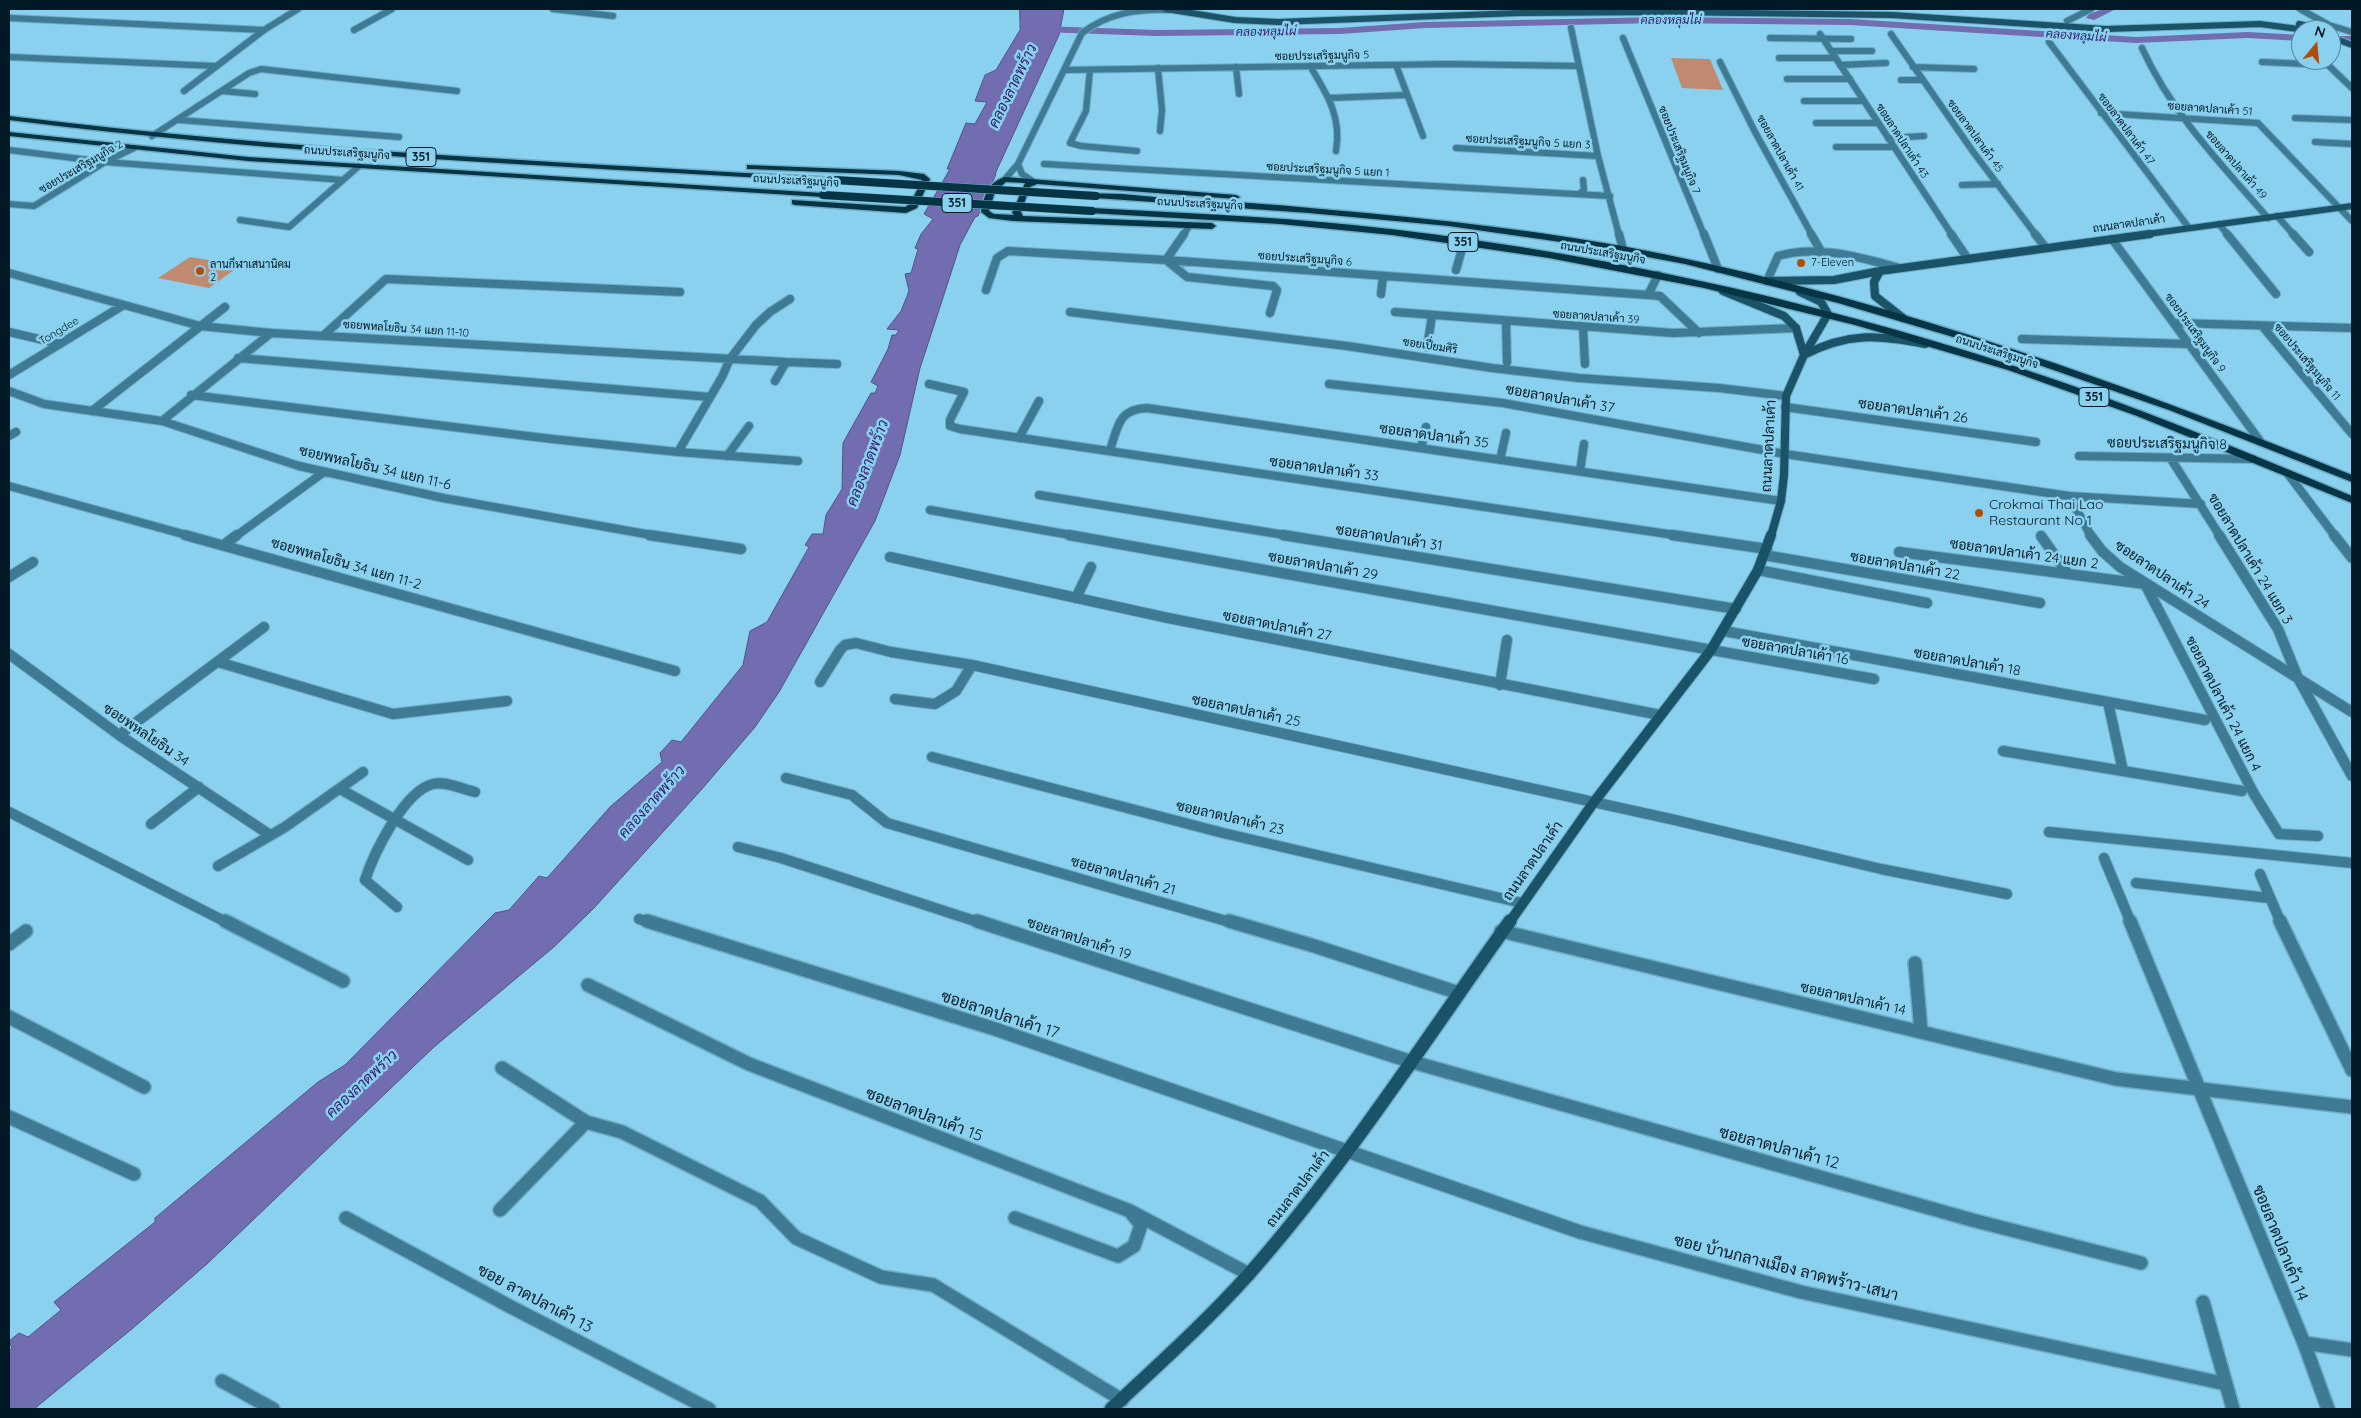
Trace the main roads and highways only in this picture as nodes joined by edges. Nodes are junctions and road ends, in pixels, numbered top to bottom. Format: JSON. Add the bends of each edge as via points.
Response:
{"nodes":[{"id":1,"x":1168,"y":9,"type":"edge"},
{"id":2,"x":1193,"y":9,"type":"edge"},
{"id":3,"x":1470,"y":9,"type":"edge"},
{"id":4,"x":1821,"y":9,"type":"edge"},
{"id":5,"x":2291,"y":23,"type":"edge"},
{"id":6,"x":2291,"y":28,"type":"edge"},
{"id":7,"x":9,"y":118,"type":"edge"},
{"id":8,"x":9,"y":134,"type":"edge"},
{"id":9,"x":648,"y":169,"type":"junction"},
{"id":10,"x":1038,"y":182,"type":"junction"},
{"id":11,"x":636,"y":185,"type":"junction"},
{"id":12,"x":2352,"y":206,"type":"edge"},
{"id":13,"x":1318,"y":210,"type":"junction"},
{"id":14,"x":1026,"y":218,"type":"junction"},
{"id":15,"x":1316,"y":224,"type":"junction"},
{"id":16,"x":1628,"y":250,"type":"junction"},
{"id":17,"x":1614,"y":267,"type":"junction"},
{"id":18,"x":1880,"y":271,"type":"junction"},
{"id":19,"x":1766,"y":281,"type":"junction"},
{"id":20,"x":1704,"y":285,"type":"junction"},
{"id":21,"x":1783,"y":285,"type":"junction"},
{"id":22,"x":1828,"y":314,"type":"junction"},
{"id":23,"x":1903,"y":318,"type":"junction"},
{"id":24,"x":1940,"y":347,"type":"junction"},
{"id":25,"x":1804,"y":355,"type":"junction"},
{"id":26,"x":2352,"y":479,"type":"edge"},
{"id":27,"x":2352,"y":500,"type":"edge"},
{"id":28,"x":1117,"y":1405,"type":"edge"}],
"edges":[{"from":1,"to":6,"type":"main road","via":[[1235,20],[1278,22],[1519,13],[1683,12],[1892,15],[2106,29],[2260,24]]},
{"from":2,"to":3,"type":"main road","via":[[1284,17]]},
{"from":4,"to":5,"type":"main road","via":[[2131,24],[2248,19]]},
{"from":7,"to":9,"type":"main road","name":"ถนนประเสริฐมนูกิจ","number":"351","via":[[152,136],[326,152]]},
{"from":8,"to":11,"type":"main road","name":"ถนนประเสริฐมนูกิจ","number":"351","via":[[134,148]]},
{"from":9,"to":11,"type":"main road","via":[[679,165],[765,167],[899,173],[926,179],[914,206],[906,210],[666,192]]},
{"from":9,"to":13,"type":"main road","name":"ถนนประเสริฐมนูกิจ","number":"351","bridge":true},
{"from":10,"to":13,"type":"main road","via":[[1208,194]]},
{"from":10,"to":14,"type":"main road","via":[[1028,185],[1016,213]]},
{"from":10,"to":14,"type":"main road","via":[[1005,179],[992,186],[985,212],[992,216]]},
{"from":11,"to":15,"type":"main road","name":"ถนนประเสริฐมนูกิจ","number":"351","bridge":true},
{"from":12,"to":18,"type":"main road","name":"ถนนลาดปลาเค้า"},
{"from":13,"to":16,"type":"main road","name":"ถนนประเสริฐมนูกิจ","number":"351","via":[[1479,226]]},
{"from":14,"to":15,"type":"main road","via":[[1240,227]]},
{"from":15,"to":17,"type":"main road","name":"ถนนประเสริฐมนูกิจ","number":"351","via":[[1464,242]]},
{"from":16,"to":17,"type":"main road","via":[[1688,265],[1694,271],[1692,275],[1681,277]]},
{"from":16,"to":19,"type":"main road","name":"ถนนประเสริฐมนูกิจ","number":"351"},
{"from":17,"to":20,"type":"main road","name":"ถนนประเสริฐมนูกิจ","number":"351"},
{"from":18,"to":19,"type":"main road","name":"ถนนลาดปลาเค้า","via":[[1834,280]]},
{"from":18,"to":23,"type":"main road","via":[[1874,282],[1875,296]]},
{"from":19,"to":21,"type":"main road","name":"ถนนประเสริฐมนูกิจ","number":"351"},
{"from":20,"to":22,"type":"main road","name":"ถนนประเสริฐมนูกิจ","number":"351"},
{"from":20,"to":25,"type":"main road","via":[[1784,316],[1796,328]]},
{"from":21,"to":22,"type":"main road","via":[[1820,300]]},
{"from":21,"to":23,"type":"main road","name":"ถนนประเสริฐมนูกิจ","number":"351"},
{"from":22,"to":24,"type":"main road","name":"ถนนประเสริฐมนูกิจ","number":"351"},
{"from":22,"to":25,"type":"main road","name":"ถนนลาดปลาเค้า"},
{"from":23,"to":26,"type":"main road","name":"ถนนประเสริฐมนูกิจ","number":"351","via":[[2074,372]]},
{"from":24,"to":25,"type":"main road","via":[[1881,336],[1847,336],[1829,341]]},
{"from":24,"to":27,"type":"main road","name":"ถนนประเสริฐมนูกิจ","number":"351","via":[[2088,395]]},
{"from":25,"to":28,"type":"main road","name":"ถนนลาดปลาเค้า","via":[[1786,401],[1781,501],[1766,552],[1711,650],[1594,802],[1348,1151],[1249,1274]]}]}
